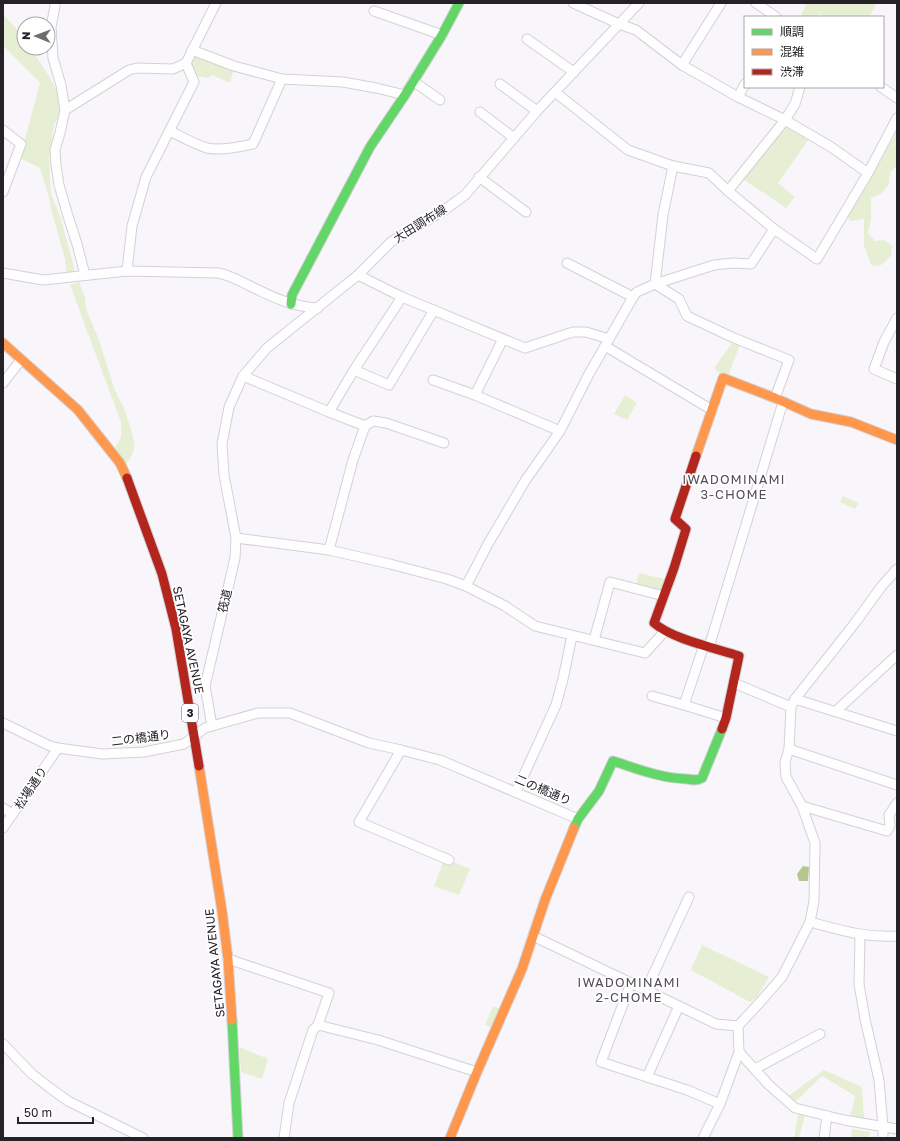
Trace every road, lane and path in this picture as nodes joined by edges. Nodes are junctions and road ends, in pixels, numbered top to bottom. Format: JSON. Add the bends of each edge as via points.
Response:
{"nodes":[{"id":1,"x":55,"y":3,"type":"edge"},
{"id":2,"x":216,"y":3,"type":"edge"},
{"id":3,"x":459,"y":3,"type":"edge"},
{"id":4,"x":573,"y":3,"type":"edge"},
{"id":5,"x":639,"y":3,"type":"edge"},
{"id":6,"x":721,"y":3,"type":"edge"},
{"id":7,"x":756,"y":3,"type":"edge"},
{"id":8,"x":374,"y":10,"type":"dead end"},
{"id":9,"x":775,"y":16,"type":"edge"},
{"id":10,"x":619,"y":24,"type":"junction"},
{"id":11,"x":442,"y":35,"type":"junction"},
{"id":12,"x":527,"y":39,"type":"dead end"},
{"id":13,"x":192,"y":50,"type":"junction"},
{"id":14,"x":186,"y":63,"type":"junction"},
{"id":15,"x":682,"y":66,"type":"junction"},
{"id":16,"x":574,"y":72,"type":"junction"},
{"id":17,"x":282,"y":79,"type":"junction"},
{"id":18,"x":413,"y":81,"type":"junction"},
{"id":19,"x":500,"y":84,"type":"dead end"},
{"id":20,"x":744,"y":86,"type":"edge"},
{"id":21,"x":800,"y":88,"type":"edge"},
{"id":22,"x":882,"y":88,"type":"edge"},
{"id":23,"x":555,"y":92,"type":"junction"},
{"id":24,"x":405,"y":95,"type":"junction"},
{"id":25,"x":738,"y":97,"type":"junction"},
{"id":26,"x":897,"y":98,"type":"edge"},
{"id":27,"x":440,"y":100,"type":"dead end"},
{"id":28,"x":65,"y":110,"type":"junction"},
{"id":29,"x":537,"y":110,"type":"junction"},
{"id":30,"x":480,"y":112,"type":"dead end"},
{"id":31,"x":897,"y":118,"type":"edge"},
{"id":32,"x":785,"y":120,"type":"junction"},
{"id":33,"x":3,"y":130,"type":"edge"},
{"id":34,"x":170,"y":131,"type":"junction"},
{"id":35,"x":514,"y":138,"type":"junction"},
{"id":36,"x":673,"y":166,"type":"junction"},
{"id":37,"x":868,"y":173,"type":"junction"},
{"id":38,"x":479,"y":177,"type":"junction"},
{"id":39,"x":728,"y":191,"type":"junction"},
{"id":40,"x":3,"y":192,"type":"edge"},
{"id":41,"x":526,"y":212,"type":"dead end"},
{"id":42,"x":774,"y":229,"type":"junction"},
{"id":43,"x":567,"y":263,"type":"dead end"},
{"id":44,"x":126,"y":271,"type":"junction"},
{"id":45,"x":3,"y":272,"type":"edge"},
{"id":46,"x":85,"y":275,"type":"junction"},
{"id":47,"x":358,"y":275,"type":"junction"},
{"id":48,"x":655,"y":284,"type":"junction"},
{"id":49,"x":633,"y":297,"type":"junction"},
{"id":50,"x":402,"y":298,"type":"junction"},
{"id":51,"x":291,"y":304,"type":"junction"},
{"id":52,"x":318,"y":308,"type":"junction"},
{"id":53,"x":434,"y":310,"type":"junction"},
{"id":54,"x":897,"y":318,"type":"edge"},
{"id":55,"x":503,"y":339,"type":"junction"},
{"id":56,"x":607,"y":342,"type":"junction"},
{"id":57,"x":3,"y":343,"type":"edge"},
{"id":58,"x":21,"y":360,"type":"junction"},
{"id":59,"x":354,"y":370,"type":"junction"},
{"id":60,"x":243,"y":376,"type":"junction"},
{"id":61,"x":897,"y":379,"type":"edge"},
{"id":62,"x":432,"y":380,"type":"dead end"},
{"id":63,"x":3,"y":383,"type":"edge"},
{"id":64,"x":475,"y":395,"type":"junction"},
{"id":65,"x":779,"y":400,"type":"junction"},
{"id":66,"x":712,"y":410,"type":"junction"},
{"id":67,"x":329,"y":412,"type":"junction"},
{"id":68,"x":365,"y":426,"type":"junction"},
{"id":69,"x":560,"y":431,"type":"junction"},
{"id":70,"x":897,"y":440,"type":"edge"},
{"id":71,"x":444,"y":443,"type":"dead end"},
{"id":72,"x":224,"y":475,"type":"joint"},
{"id":73,"x":236,"y":538,"type":"junction"},
{"id":74,"x":329,"y":550,"type":"junction"},
{"id":75,"x":897,"y":569,"type":"edge"},
{"id":76,"x":466,"y":586,"type":"junction"},
{"id":77,"x":664,"y":596,"type":"junction"},
{"id":78,"x":665,"y":631,"type":"junction"},
{"id":79,"x":572,"y":636,"type":"junction"},
{"id":80,"x":594,"y":640,"type":"junction"},
{"id":81,"x":706,"y":646,"type":"junction"},
{"id":82,"x":897,"y":655,"type":"edge"},
{"id":83,"x":734,"y":683,"type":"junction"},
{"id":84,"x":652,"y":696,"type":"dead end"},
{"id":85,"x":793,"y":703,"type":"junction"},
{"id":86,"x":684,"y":705,"type":"junction"},
{"id":87,"x":836,"y":712,"type":"junction"},
{"id":88,"x":726,"y":718,"type":"junction"},
{"id":89,"x":3,"y":723,"type":"edge"},
{"id":90,"x":212,"y":726,"type":"junction"},
{"id":91,"x":897,"y":731,"type":"edge"},
{"id":92,"x":194,"y":736,"type":"junction"},
{"id":93,"x":58,"y":748,"type":"junction"},
{"id":94,"x":788,"y":749,"type":"junction"},
{"id":95,"x":401,"y":750,"type":"junction"},
{"id":96,"x":897,"y":785,"type":"edge"},
{"id":97,"x":516,"y":792,"type":"junction"},
{"id":98,"x":897,"y":803,"type":"edge"},
{"id":99,"x":802,"y":806,"type":"junction"},
{"id":100,"x":3,"y":808,"type":"edge"},
{"id":101,"x":13,"y":814,"type":"junction"},
{"id":102,"x":578,"y":819,"type":"junction"},
{"id":103,"x":3,"y":828,"type":"edge"},
{"id":104,"x":449,"y":860,"type":"dead end"},
{"id":105,"x":688,"y":897,"type":"dead end"},
{"id":106,"x":810,"y":922,"type":"junction"},
{"id":107,"x":860,"y":935,"type":"junction"},
{"id":108,"x":533,"y":936,"type":"junction"},
{"id":109,"x":897,"y":936,"type":"edge"},
{"id":110,"x":228,"y":959,"type":"junction"},
{"id":111,"x":631,"y":983,"type":"junction"},
{"id":112,"x":646,"y":990,"type":"junction"},
{"id":113,"x":678,"y":1006,"type":"junction"},
{"id":114,"x":318,"y":1025,"type":"junction"},
{"id":115,"x":738,"y":1026,"type":"junction"},
{"id":116,"x":820,"y":1034,"type":"dead end"},
{"id":117,"x":3,"y":1044,"type":"edge"},
{"id":118,"x":739,"y":1052,"type":"junction"},
{"id":119,"x":755,"y":1069,"type":"junction"},
{"id":120,"x":477,"y":1072,"type":"junction"},
{"id":121,"x":647,"y":1077,"type":"junction"},
{"id":122,"x":720,"y":1104,"type":"junction"},
{"id":123,"x":827,"y":1116,"type":"junction"},
{"id":124,"x":883,"y":1127,"type":"junction"},
{"id":125,"x":897,"y":1130,"type":"edge"},
{"id":126,"x":143,"y":1138,"type":"edge"},
{"id":127,"x":238,"y":1138,"type":"edge"},
{"id":128,"x":284,"y":1138,"type":"edge"},
{"id":129,"x":450,"y":1138,"type":"edge"},
{"id":130,"x":703,"y":1138,"type":"edge"},
{"id":131,"x":824,"y":1138,"type":"edge"},
{"id":132,"x":882,"y":1138,"type":"edge"}],
"edges":[{"from":1,"to":28,"type":"street","via":[[51,27],[53,58]]},
{"from":2,"to":13,"type":"street"},
{"from":3,"to":11,"type":"street"},
{"from":4,"to":10,"type":"street"},
{"from":5,"to":10,"type":"street","name":"大田調布線"},
{"from":6,"to":15,"type":"street"},
{"from":7,"to":9,"type":"street"},
{"from":8,"to":11,"type":"street"},
{"from":10,"to":15,"type":"street","via":[[636,30]]},
{"from":10,"to":16,"type":"street","name":"大田調布線"},
{"from":11,"to":18,"type":"street"},
{"from":12,"to":16,"type":"street"},
{"from":13,"to":14,"type":"street"},
{"from":13,"to":17,"type":"street","via":[[234,66]]},
{"from":14,"to":28,"type":"street","via":[[172,69],[129,70]]},
{"from":14,"to":34,"type":"street","via":[[194,82]]},
{"from":15,"to":25,"type":"street"},
{"from":16,"to":23,"type":"street","name":"大田調布線"},
{"from":17,"to":24,"type":"street","via":[[343,82]]},
{"from":17,"to":34,"type":"street","via":[[253,144],[208,148]]},
{"from":18,"to":24,"type":"street"},
{"from":18,"to":27,"type":"street"},
{"from":19,"to":29,"type":"street"},
{"from":20,"to":25,"type":"street"},
{"from":21,"to":32,"type":"street","via":[[795,104]]},
{"from":22,"to":26,"type":"street"},
{"from":23,"to":29,"type":"street","name":"大田調布線"},
{"from":23,"to":36,"type":"street","via":[[628,150]]},
{"from":24,"to":51,"type":"street","via":[[370,147],[292,295]]},
{"from":25,"to":32,"type":"street"},
{"from":28,"to":46,"type":"street","via":[[55,150],[56,165],[59,185]]},
{"from":29,"to":35,"type":"street","name":"大田調布線"},
{"from":30,"to":35,"type":"street"},
{"from":31,"to":37,"type":"street"},
{"from":32,"to":37,"type":"street","via":[[831,147]]},
{"from":32,"to":39,"type":"street"},
{"from":33,"to":40,"type":"street","via":[[21,144]]},
{"from":34,"to":44,"type":"street","via":[[146,178],[132,226]]},
{"from":35,"to":38,"type":"street","name":"大田調布線"},
{"from":36,"to":39,"type":"street","via":[[709,173]]},
{"from":36,"to":48,"type":"street","via":[[663,216]]},
{"from":37,"to":42,"type":"street","via":[[817,259]]},
{"from":38,"to":41,"type":"street"},
{"from":38,"to":47,"type":"street","name":"大田調布線","via":[[465,195],[391,242]]},
{"from":39,"to":42,"type":"street"},
{"from":42,"to":48,"type":"street","via":[[750,264],[714,265]]},
{"from":43,"to":49,"type":"street"},
{"from":44,"to":46,"type":"street"},
{"from":44,"to":51,"type":"street","via":[[224,274]]},
{"from":45,"to":46,"type":"street","via":[[43,280]]},
{"from":47,"to":50,"type":"street"},
{"from":47,"to":52,"type":"street","name":"大田調布線"},
{"from":48,"to":49,"type":"street","via":[[637,292]]},
{"from":48,"to":65,"type":"street","via":[[679,299],[687,316],[789,360]]},
{"from":49,"to":56,"type":"street"},
{"from":50,"to":53,"type":"street"},
{"from":50,"to":59,"type":"street"},
{"from":51,"to":52,"type":"street"},
{"from":52,"to":60,"type":"street","name":"大田調布線","via":[[267,348]]},
{"from":53,"to":55,"type":"street"},
{"from":53,"to":59,"type":"street","via":[[389,385]]},
{"from":54,"to":61,"type":"street","via":[[874,369]]},
{"from":55,"to":56,"type":"street","via":[[525,348],[573,332],[586,332]]},
{"from":55,"to":64,"type":"street"},
{"from":56,"to":66,"type":"street"},
{"from":56,"to":69,"type":"street"},
{"from":57,"to":58,"type":"street","name":"SETAGAYA AVENUE","number":"3"},
{"from":58,"to":63,"type":"street"},
{"from":58,"to":92,"type":"street","name":"SETAGAYA AVENUE","number":"3","via":[[78,410],[120,463],[128,480],[162,574],[176,629]]},
{"from":59,"to":67,"type":"street"},
{"from":60,"to":67,"type":"street"},
{"from":60,"to":72,"type":"street","name":"大田調布線","via":[[229,407],[222,444]]},
{"from":62,"to":64,"type":"street"},
{"from":64,"to":69,"type":"street"},
{"from":65,"to":66,"type":"street","via":[[723,378]]},
{"from":65,"to":70,"type":"street","via":[[811,414],[851,422]]},
{"from":65,"to":81,"type":"street"},
{"from":66,"to":77,"type":"street","via":[[675,519],[686,529]]},
{"from":67,"to":68,"type":"street"},
{"from":68,"to":71,"type":"street","via":[[373,421],[386,423]]},
{"from":68,"to":74,"type":"street","via":[[353,460]]},
{"from":69,"to":76,"type":"street","via":[[525,481]]},
{"from":72,"to":73,"type":"street","name":"筏道"},
{"from":73,"to":74,"type":"street"},
{"from":73,"to":90,"type":"street","name":"筏道","via":[[235,558],[205,686]]},
{"from":74,"to":76,"type":"street","via":[[412,569]]},
{"from":75,"to":85,"type":"street"},
{"from":76,"to":79,"type":"street","via":[[505,606],[535,626]]},
{"from":77,"to":78,"type":"street","via":[[654,623],[656,627]]},
{"from":77,"to":80,"type":"street","via":[[610,582]]},
{"from":78,"to":80,"type":"street","via":[[645,653]]},
{"from":78,"to":81,"type":"street"},
{"from":79,"to":80,"type":"street"},
{"from":79,"to":97,"type":"street","via":[[556,706]]},
{"from":81,"to":83,"type":"street","name":"二の橋通り","via":[[739,656]]},
{"from":81,"to":86,"type":"street"},
{"from":82,"to":87,"type":"street"},
{"from":83,"to":85,"type":"street"},
{"from":83,"to":88,"type":"street","name":"二の橋通り"},
{"from":84,"to":86,"type":"street"},
{"from":85,"to":87,"type":"street"},
{"from":85,"to":94,"type":"street"},
{"from":86,"to":88,"type":"street"},
{"from":87,"to":91,"type":"street"},
{"from":88,"to":102,"type":"street","name":"二の橋通り","via":[[702,778],[699,780],[658,776],[613,760],[598,791]]},
{"from":89,"to":93,"type":"street","name":"二の橋通り"},
{"from":90,"to":92,"type":"street","name":"二の橋通り"},
{"from":90,"to":95,"type":"street","name":"二の橋通り","via":[[258,713],[290,713],[369,743]]},
{"from":92,"to":93,"type":"street","name":"二の橋通り","via":[[184,744],[144,752],[102,754]]},
{"from":92,"to":110,"type":"street","name":"SETAGAYA AVENUE","number":"3"},
{"from":93,"to":101,"type":"street","name":"松場通り"},
{"from":94,"to":96,"type":"street"},
{"from":94,"to":99,"type":"street","via":[[785,762],[786,776]]},
{"from":95,"to":97,"type":"street","name":"二の橋通り","via":[[440,760]]},
{"from":95,"to":104,"type":"street","via":[[359,822]]},
{"from":97,"to":102,"type":"street","name":"二の橋通り"},
{"from":98,"to":99,"type":"street","via":[[889,815],[890,826],[887,831]]},
{"from":99,"to":106,"type":"street","via":[[815,843],[814,901]]},
{"from":100,"to":101,"type":"street"},
{"from":101,"to":103,"type":"street","name":"松場通り"},
{"from":102,"to":108,"type":"street"},
{"from":105,"to":112,"type":"street"},
{"from":106,"to":107,"type":"street"},
{"from":106,"to":115,"type":"street","via":[[782,976]]},
{"from":107,"to":109,"type":"street"},
{"from":107,"to":124,"type":"street","via":[[859,984],[879,1080]]},
{"from":108,"to":111,"type":"street"},
{"from":108,"to":120,"type":"street","via":[[522,969]]},
{"from":110,"to":114,"type":"street","via":[[329,993]]},
{"from":110,"to":127,"type":"street","name":"SETAGAYA AVENUE","number":"3"},
{"from":111,"to":112,"type":"street"},
{"from":111,"to":121,"type":"street","via":[[601,1062]]},
{"from":112,"to":113,"type":"street"},
{"from":113,"to":115,"type":"street","via":[[716,1024]]},
{"from":113,"to":121,"type":"street"},
{"from":114,"to":120,"type":"street","via":[[378,1040]]},
{"from":114,"to":128,"type":"street","via":[[313,1030],[290,1103]]},
{"from":115,"to":118,"type":"street"},
{"from":116,"to":119,"type":"street"},
{"from":117,"to":126,"type":"street","via":[[32,1074],[68,1101]]},
{"from":118,"to":119,"type":"street"},
{"from":118,"to":122,"type":"street"},
{"from":119,"to":123,"type":"street","via":[[795,1108]]},
{"from":120,"to":129,"type":"street"},
{"from":121,"to":122,"type":"street"},
{"from":122,"to":130,"type":"street"},
{"from":123,"to":124,"type":"street"},
{"from":123,"to":131,"type":"street"},
{"from":124,"to":125,"type":"street"},
{"from":124,"to":132,"type":"street"}]}
